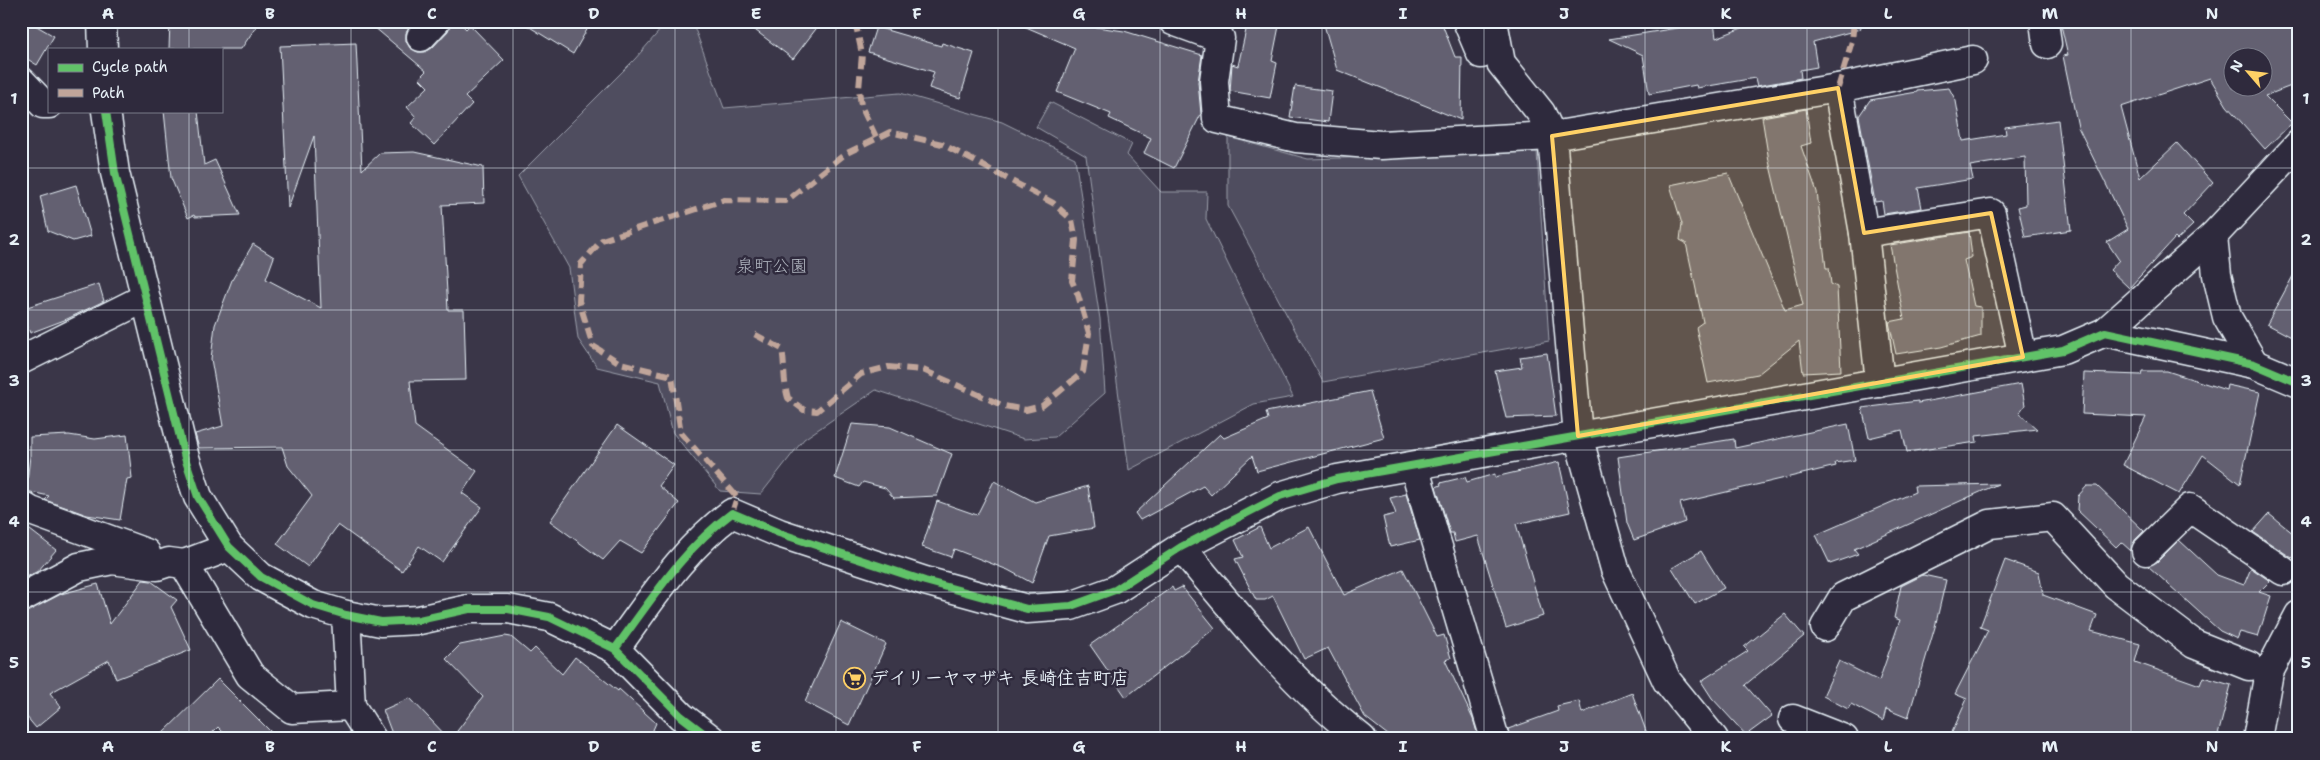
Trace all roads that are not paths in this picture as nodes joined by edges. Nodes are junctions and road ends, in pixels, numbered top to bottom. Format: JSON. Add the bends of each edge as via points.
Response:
{"nodes":[{"id":1,"x":102,"y":21,"type":"edge"},
{"id":2,"x":1173,"y":21,"type":"edge"},
{"id":3,"x":1467,"y":21,"type":"edge"},
{"id":4,"x":1493,"y":21,"type":"edge"},
{"id":5,"x":103,"y":48,"type":"edge"},
{"id":6,"x":1481,"y":54,"type":"dead end"},
{"id":7,"x":1973,"y":60,"type":"dead end"},
{"id":8,"x":21,"y":81,"type":"edge"},
{"id":9,"x":1838,"y":88,"type":"junction"},
{"id":10,"x":38,"y":104,"type":"edge"},
{"id":11,"x":106,"y":112,"type":"edge"},
{"id":12,"x":1552,"y":136,"type":"junction"},
{"id":13,"x":2299,"y":144,"type":"edge"},
{"id":14,"x":1864,"y":233,"type":"junction"},
{"id":15,"x":2213,"y":236,"type":"junction"},
{"id":16,"x":145,"y":298,"type":"junction"},
{"id":17,"x":2105,"y":332,"type":"junction"},
{"id":18,"x":2023,"y":357,"type":"junction"},
{"id":19,"x":21,"y":360,"type":"edge"},
{"id":20,"x":2254,"y":364,"type":"junction"},
{"id":21,"x":2299,"y":382,"type":"edge"},
{"id":22,"x":1880,"y":383,"type":"junction"},
{"id":23,"x":1578,"y":436,"type":"junction"},
{"id":24,"x":1414,"y":466,"type":"junction"},
{"id":25,"x":21,"y":505,"type":"edge"},
{"id":26,"x":229,"y":547,"type":"junction"},
{"id":27,"x":1181,"y":547,"type":"junction"},
{"id":28,"x":2146,"y":551,"type":"dead end"},
{"id":29,"x":176,"y":563,"type":"junction"},
{"id":30,"x":2283,"y":571,"type":"dead end"},
{"id":31,"x":21,"y":598,"type":"edge"},
{"id":32,"x":2299,"y":615,"type":"edge"},
{"id":33,"x":346,"y":616,"type":"junction"},
{"id":34,"x":1825,"y":627,"type":"dead end"},
{"id":35,"x":615,"y":649,"type":"junction"},
{"id":36,"x":2250,"y":666,"type":"dead end"},
{"id":37,"x":351,"y":706,"type":"junction"},
{"id":38,"x":1793,"y":719,"type":"dead end"},
{"id":39,"x":372,"y":739,"type":"edge"},
{"id":40,"x":711,"y":739,"type":"edge"},
{"id":41,"x":1362,"y":739,"type":"edge"},
{"id":42,"x":1495,"y":739,"type":"edge"},
{"id":43,"x":1714,"y":739,"type":"edge"},
{"id":44,"x":1844,"y":739,"type":"edge"},
{"id":45,"x":2257,"y":739,"type":"edge"}],
"edges":[{"from":1,"to":5,"type":"street"},
{"from":2,"to":12,"type":"street","via":[[1220,38],[1214,82],[1216,119],[1296,138],[1380,145]]},
{"from":3,"to":6,"type":"street"},
{"from":4,"to":12,"type":"street","via":[[1501,63],[1540,113]]},
{"from":7,"to":9,"type":"street"},
{"from":8,"to":10,"type":"street"},
{"from":9,"to":12,"type":"street"},
{"from":9,"to":14,"type":"street"},
{"from":11,"to":16,"type":"street","via":[[115,173]]},
{"from":12,"to":23,"type":"street"},
{"from":13,"to":15,"type":"street"},
{"from":14,"to":18,"type":"street","via":[[1991,213]]},
{"from":14,"to":22,"type":"street"},
{"from":15,"to":17,"type":"street"},
{"from":15,"to":20,"type":"street","via":[[2217,276],[2227,318]]},
{"from":16,"to":19,"type":"street"},
{"from":16,"to":26,"type":"street","via":[[187,466],[198,497]]},
{"from":17,"to":18,"type":"street","via":[[2063,350]]},
{"from":17,"to":20,"type":"street"},
{"from":18,"to":22,"type":"street"},
{"from":20,"to":21,"type":"street"},
{"from":22,"to":23,"type":"street"},
{"from":23,"to":24,"type":"street"},
{"from":23,"to":43,"type":"street","via":[[1615,569],[1667,681]]},
{"from":24,"to":27,"type":"street","via":[[1337,479],[1280,496]]},
{"from":24,"to":42,"type":"street"},
{"from":25,"to":29,"type":"street"},
{"from":26,"to":29,"type":"street"},
{"from":26,"to":33,"type":"street","via":[[261,577],[313,605]]},
{"from":27,"to":35,"type":"street","via":[[1114,590],[1071,606],[1027,609],[924,581],[779,533],[732,513],[706,533],[676,566]]},
{"from":27,"to":41,"type":"street","via":[[1252,633],[1339,721]]},
{"from":28,"to":30,"type":"street","via":[[2190,508]]},
{"from":29,"to":31,"type":"street","via":[[157,566],[112,560],[79,567]]},
{"from":29,"to":37,"type":"street","via":[[250,675],[292,709]]},
{"from":32,"to":45,"type":"street","via":[[2269,672]]},
{"from":33,"to":35,"type":"street","via":[[390,621],[419,620],[469,609],[508,608],[549,617]]},
{"from":33,"to":37,"type":"street"},
{"from":34,"to":36,"type":"street","via":[[1843,597],[1990,524],[2053,516],[2124,591],[2194,644]]},
{"from":35,"to":40,"type":"street","via":[[681,716]]},
{"from":37,"to":39,"type":"street"},
{"from":38,"to":44,"type":"street"}]}
